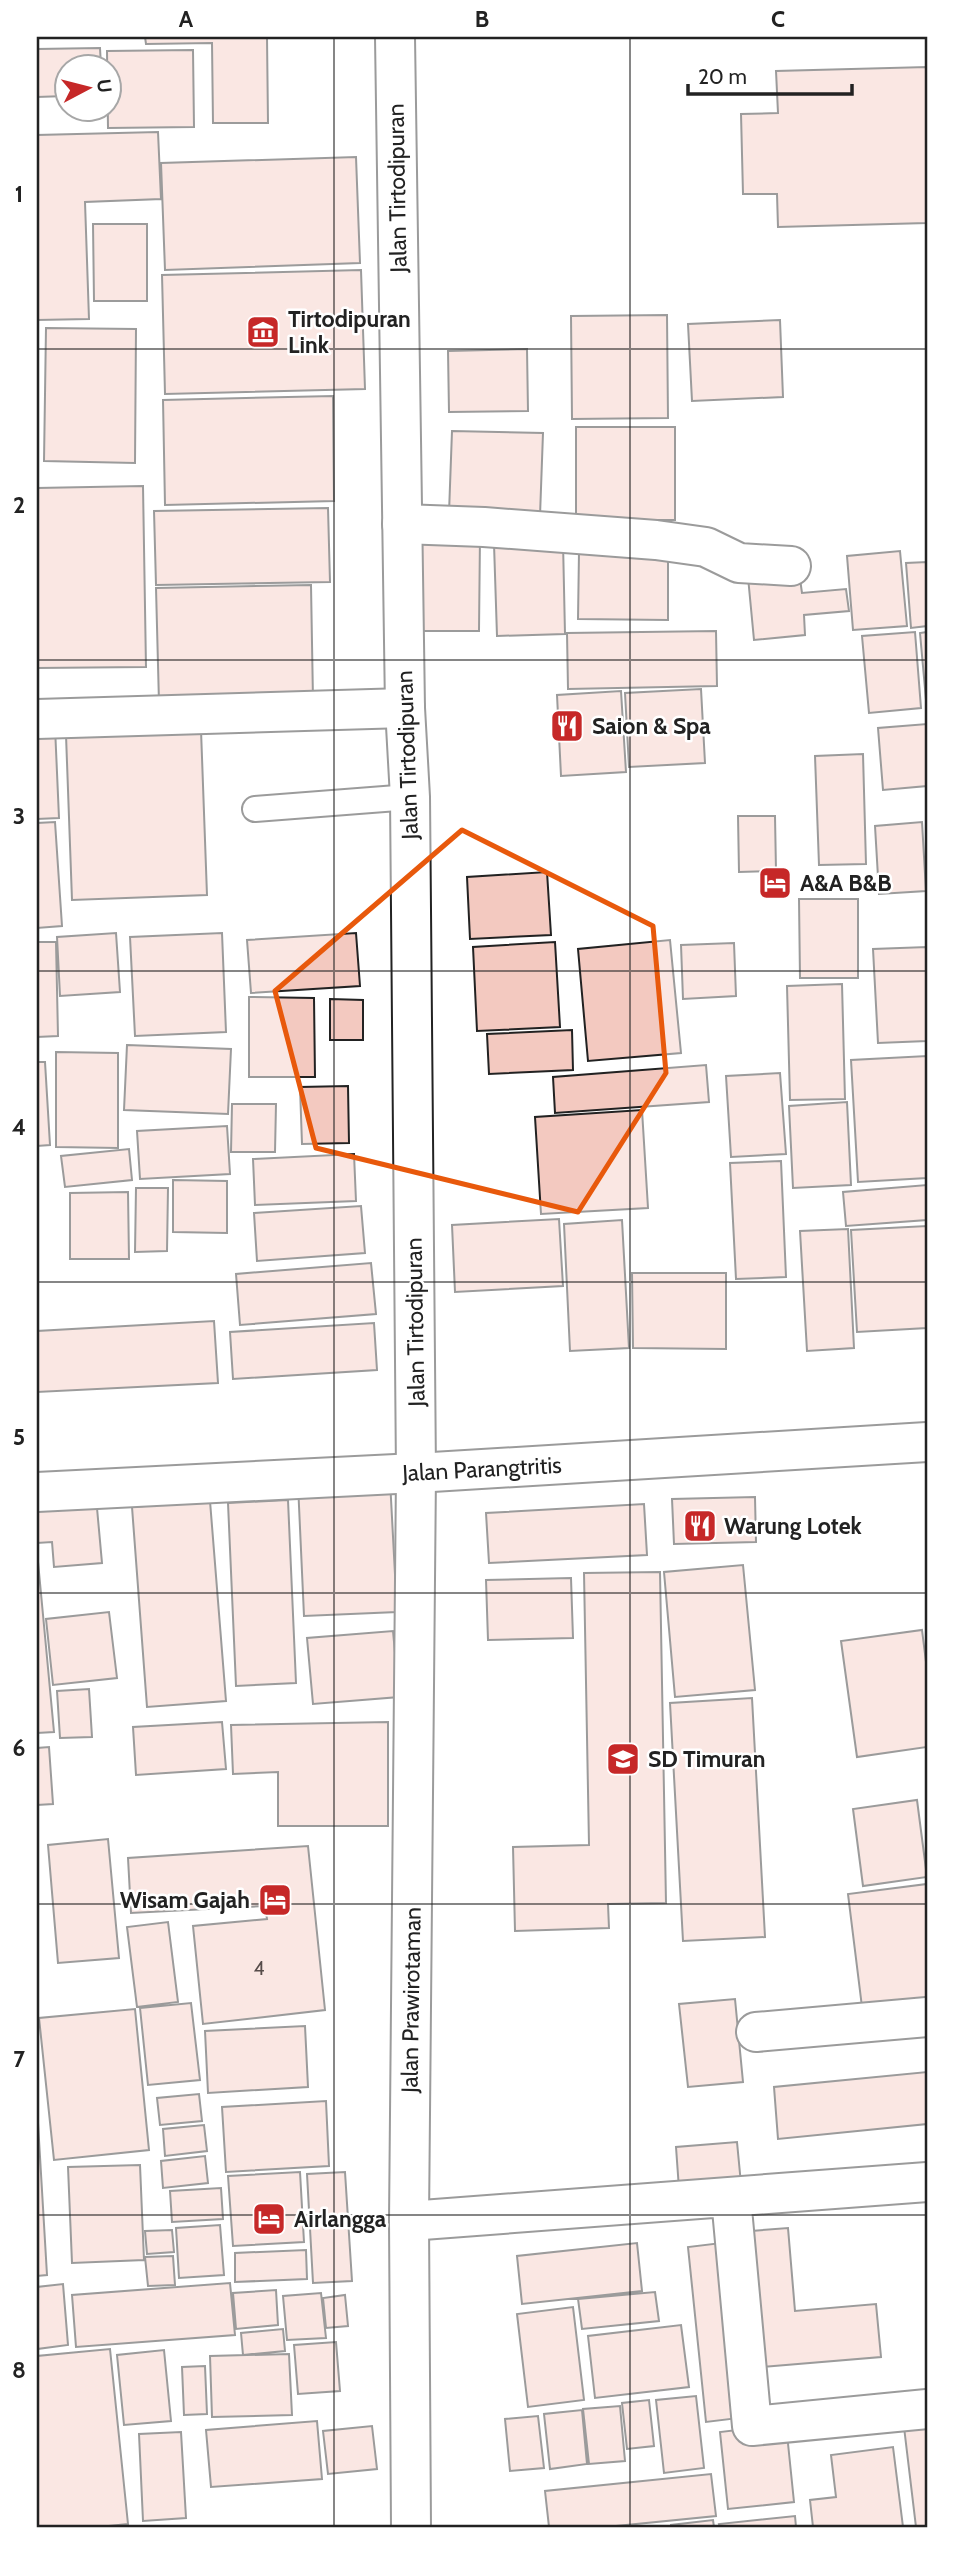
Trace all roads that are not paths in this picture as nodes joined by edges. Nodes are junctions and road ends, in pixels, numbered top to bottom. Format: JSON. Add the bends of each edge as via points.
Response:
{"nodes":[{"id":1,"x":395,"y":37,"type":"edge"},
{"id":2,"x":402,"y":524,"type":"junction"},
{"id":3,"x":791,"y":566,"type":"dead end"},
{"id":4,"x":405,"y":708,"type":"junction"},
{"id":5,"x":37,"y":719,"type":"edge"},
{"id":6,"x":410,"y":797,"type":"junction"},
{"id":7,"x":255,"y":809,"type":"dead end"},
{"id":8,"x":927,"y":1441,"type":"edge"},
{"id":9,"x":416,"y":1473,"type":"junction"},
{"id":10,"x":37,"y":1492,"type":"edge"},
{"id":11,"x":927,"y":2017,"type":"edge"},
{"id":12,"x":756,"y":2032,"type":"dead end"},
{"id":13,"x":927,"y":2182,"type":"edge"},
{"id":14,"x":731,"y":2198,"type":"junction"},
{"id":15,"x":409,"y":2221,"type":"junction"},
{"id":16,"x":927,"y":2409,"type":"edge"},
{"id":17,"x":411,"y":2527,"type":"edge"}],
"edges":[{"from":1,"to":2,"type":"street","name":"Jalan Tirtodipuran"},
{"from":2,"to":3,"type":"street","via":[[656,540],[706,547],[738,563]]},
{"from":2,"to":4,"type":"street","name":"Jalan Tirtodipuran"},
{"from":4,"to":5,"type":"street"},
{"from":4,"to":6,"type":"street","name":"Jalan Tirtodipuran"},
{"from":6,"to":7,"type":"lane"},
{"from":6,"to":9,"type":"street","name":"Jalan Tirtodipuran"},
{"from":8,"to":9,"type":"street","name":"Jalan Parangtritis"},
{"from":9,"to":10,"type":"street","name":"Jalan Parangtritis"},
{"from":9,"to":15,"type":"street","name":"Jalan Prawirotaman"},
{"from":11,"to":12,"type":"street"},
{"from":13,"to":14,"type":"street"},
{"from":14,"to":15,"type":"street"},
{"from":14,"to":16,"type":"street","via":[[752,2426]]},
{"from":15,"to":17,"type":"street","name":"Jalan Prawirotaman"}]}
